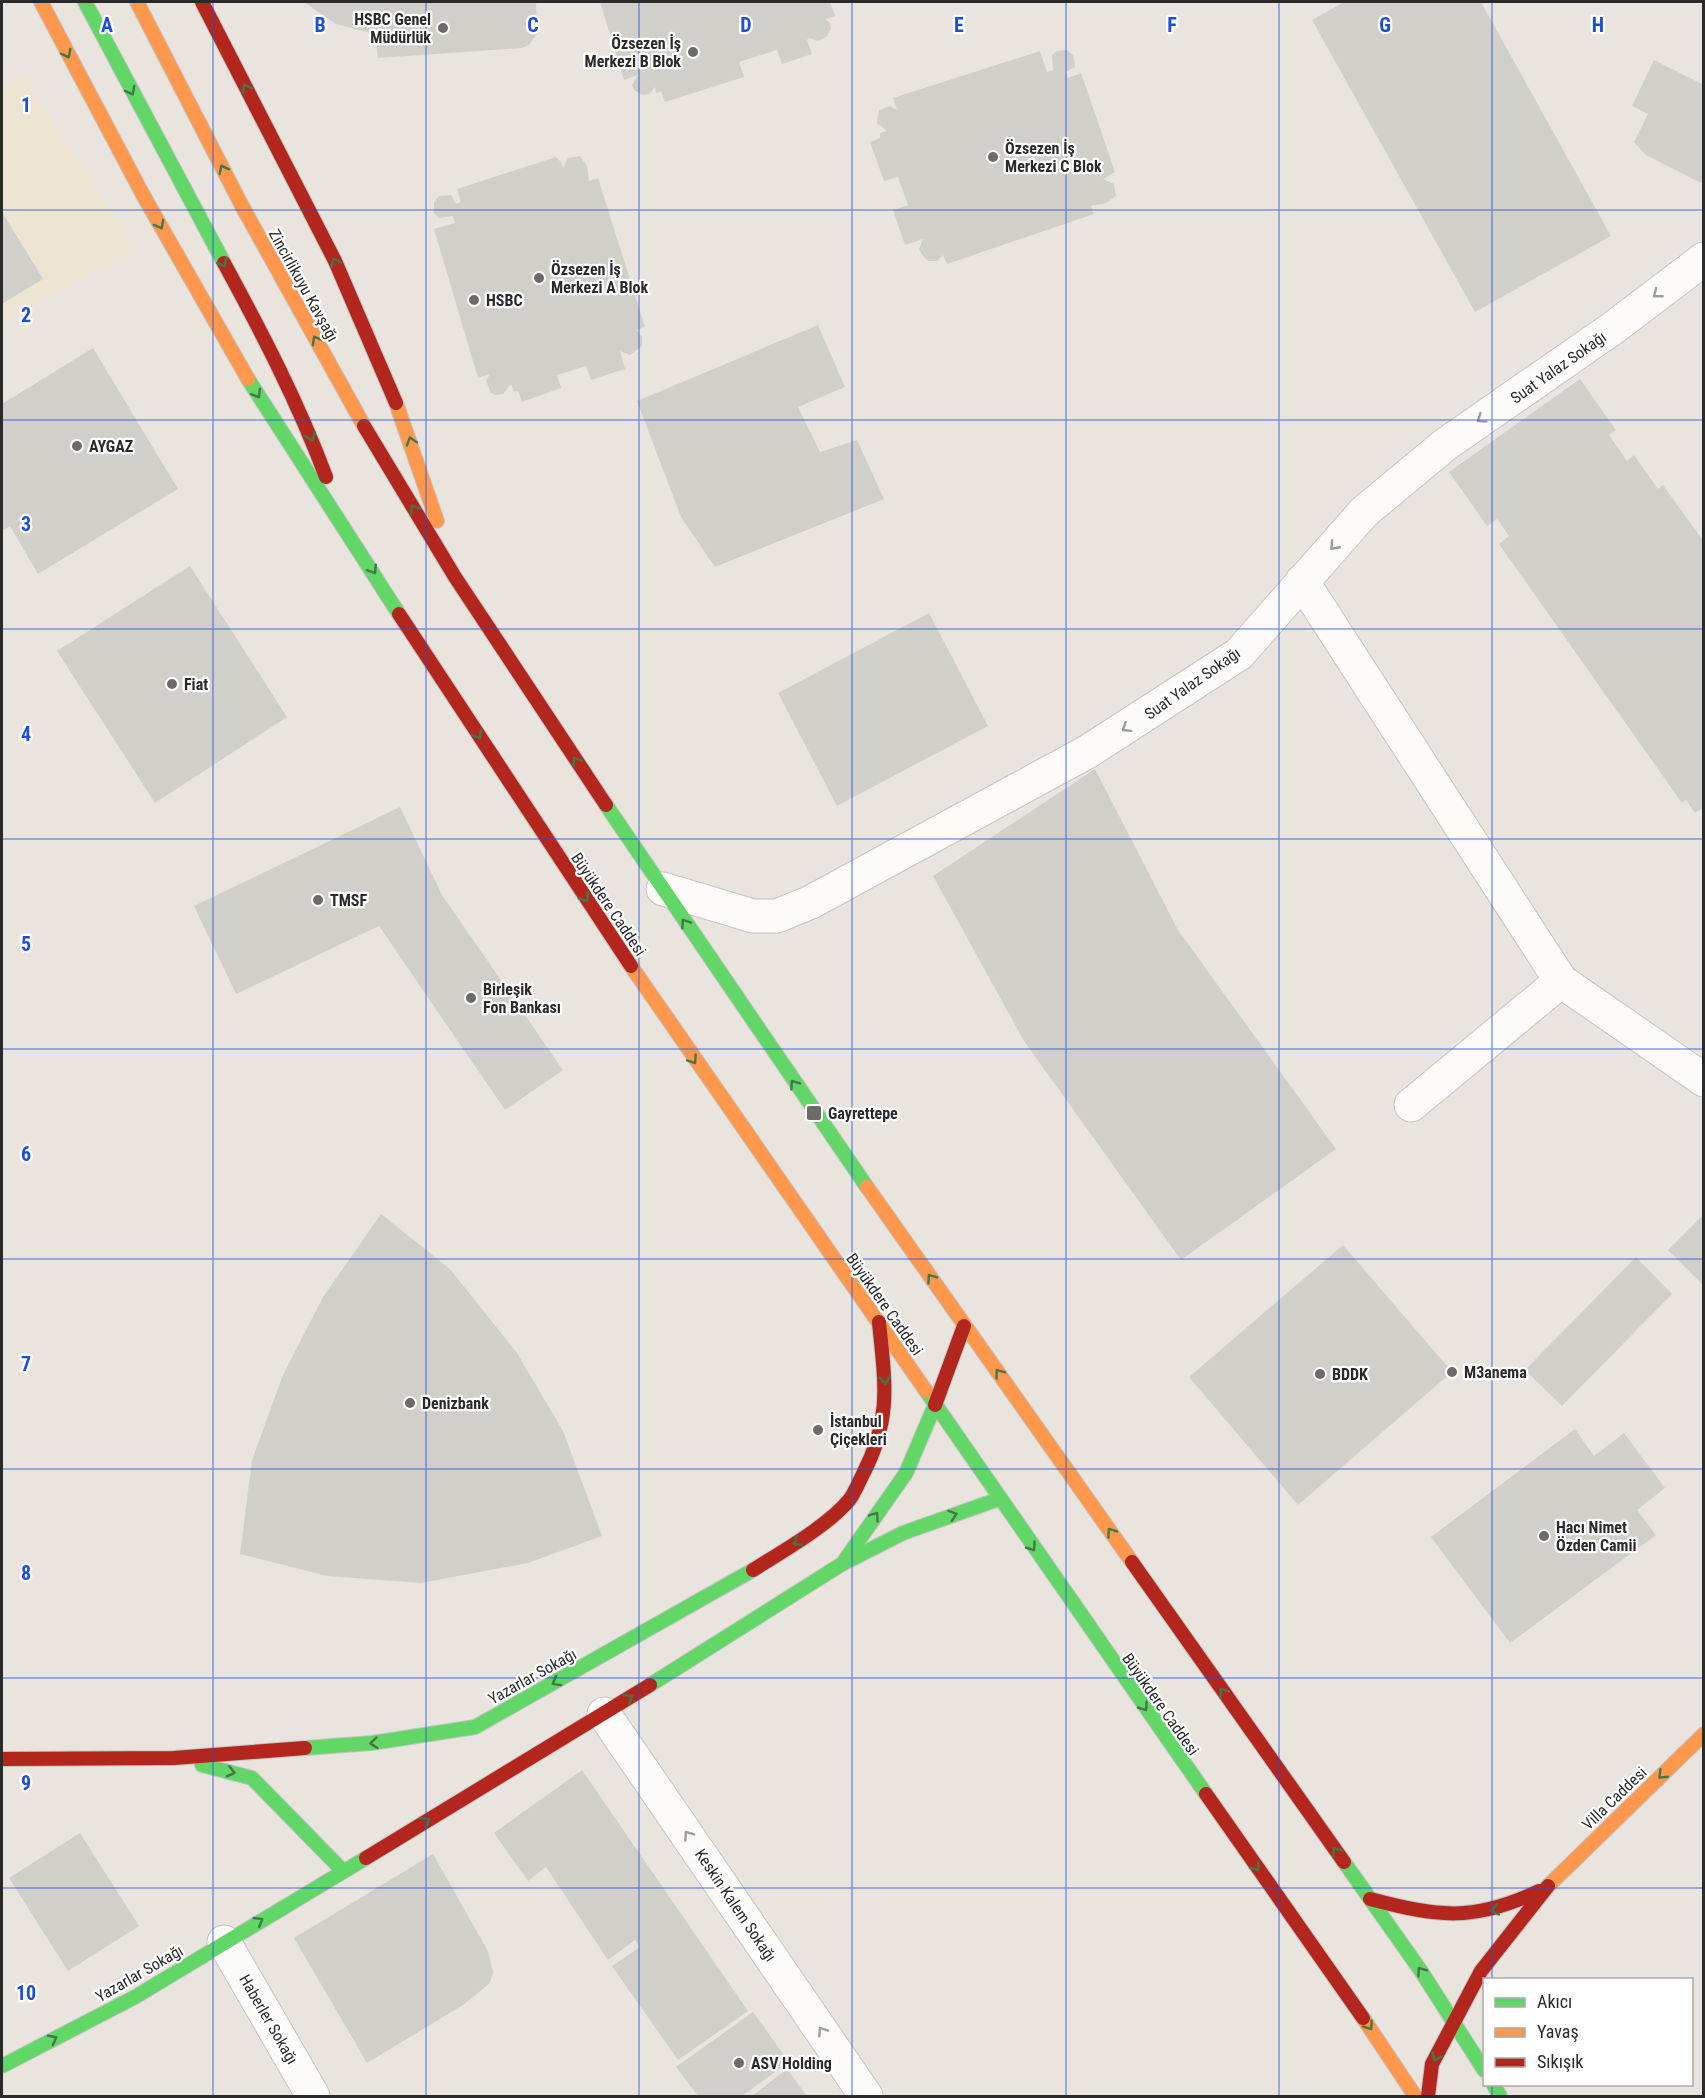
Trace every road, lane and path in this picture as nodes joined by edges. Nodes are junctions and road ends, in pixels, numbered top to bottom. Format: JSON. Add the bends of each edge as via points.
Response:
{"nodes":[{"id":1,"x":41,"y":2,"type":"edge"},
{"id":2,"x":85,"y":2,"type":"edge"},
{"id":3,"x":137,"y":2,"type":"edge"},
{"id":4,"x":202,"y":2,"type":"edge"},
{"id":5,"x":1704,"y":259,"type":"edge"},
{"id":6,"x":342,"y":521,"type":"junction"},
{"id":7,"x":455,"y":577,"type":"junction"},
{"id":8,"x":1302,"y":581,"type":"junction"},
{"id":9,"x":663,"y":890,"type":"junction"},
{"id":10,"x":1561,"y":981,"type":"junction"},
{"id":11,"x":1704,"y":1080,"type":"edge"},
{"id":12,"x":1411,"y":1105,"type":"dead end"},
{"id":13,"x":879,"y":1322,"type":"junction"},
{"id":14,"x":964,"y":1326,"type":"junction"},
{"id":15,"x":935,"y":1405,"type":"junction"},
{"id":16,"x":999,"y":1499,"type":"junction"},
{"id":17,"x":842,"y":1564,"type":"junction"},
{"id":18,"x":604,"y":1714,"type":"junction"},
{"id":19,"x":1704,"y":1734,"type":"edge"},
{"id":20,"x":174,"y":1758,"type":"junction"},
{"id":21,"x":2,"y":1759,"type":"edge"},
{"id":22,"x":343,"y":1871,"type":"junction"},
{"id":23,"x":1548,"y":1886,"type":"junction"},
{"id":24,"x":1370,"y":1899,"type":"junction"},
{"id":25,"x":224,"y":1942,"type":"junction"},
{"id":26,"x":1454,"y":2020,"type":"junction"},
{"id":27,"x":2,"y":2066,"type":"edge"},
{"id":28,"x":1483,"y":2067,"type":"edge"},
{"id":29,"x":313,"y":2097,"type":"edge"},
{"id":30,"x":866,"y":2097,"type":"edge"},
{"id":31,"x":1415,"y":2097,"type":"edge"},
{"id":32,"x":1428,"y":2097,"type":"edge"}],
"edges":[{"from":1,"to":6,"type":"main road","one_way":true,"via":[[142,195],[230,351]]},
{"from":2,"to":6,"type":"main road","one_way":true,"via":[[276,360],[308,429]]},
{"from":7,"to":3,"type":"main road","name":"Zincirlikuyu Kavşağı","one_way":true,"via":[[352,406],[242,206]]},
{"from":7,"to":4,"type":"main road","one_way":true,"via":[[406,426],[335,261]]},
{"from":5,"to":8,"type":"street","name":"Suat Yalaz Sokağı","one_way":true,"via":[[1613,328],[1446,444],[1364,512]]},
{"from":6,"to":13,"type":"main road","name":"Büyükdere Caddesi","one_way":true,"via":[[523,806],[694,1062]]},
{"from":9,"to":7,"type":"main road","one_way":true},
{"from":8,"to":9,"type":"street","name":"Suat Yalaz Sokağı","one_way":true,"via":[[1239,654],[1174,698],[1087,752],[811,902],[777,916],[753,916]]},
{"from":8,"to":10,"type":"street"},
{"from":14,"to":9,"type":"main road","one_way":true,"via":[[751,1023]]},
{"from":10,"to":11,"type":"street"},
{"from":10,"to":12,"type":"street"},
{"from":13,"to":15,"type":"main road","name":"Büyükdere Caddesi"},
{"from":13,"to":20,"type":"main road","name":"Yazarlar Sokağı","one_way":true,"via":[[886,1389],[884,1417],[874,1452],[850,1499],[808,1535],[655,1633],[475,1727],[372,1743]]},
{"from":14,"to":15,"type":"main road"},
{"from":24,"to":14,"type":"main road","one_way":true},
{"from":15,"to":16,"type":"main road","name":"Büyükdere Caddesi"},
{"from":17,"to":15,"type":"main road","one_way":true,"via":[[906,1473]]},
{"from":17,"to":16,"type":"main road","name":"Yazarlar Sokağı","one_way":true,"via":[[903,1533]]},
{"from":16,"to":31,"type":"main road","name":"Büyükdere Caddesi","one_way":true},
{"from":18,"to":17,"type":"main road","name":"Yazarlar Sokağı","one_way":true,"via":[[676,1662]]},
{"from":22,"to":18,"type":"main road","name":"Yazarlar Sokağı","one_way":true},
{"from":30,"to":18,"type":"street","name":"Keskin Kalem Sokağı","one_way":true},
{"from":19,"to":23,"type":"main road","name":"Villa Caddesi","one_way":true},
{"from":20,"to":21,"type":"main road","name":"Yazarlar Sokağı"},
{"from":20,"to":22,"type":"main road","one_way":true,"via":[[252,1778]]},
{"from":25,"to":22,"type":"main road","name":"Yazarlar Sokağı","one_way":true},
{"from":23,"to":24,"type":"main road","one_way":true,"via":[[1506,1908],[1467,1916],[1434,1915]]},
{"from":23,"to":26,"type":"main road","via":[[1481,1971]]},
{"from":26,"to":24,"type":"main road","one_way":true},
{"from":27,"to":25,"type":"main road","name":"Yazarlar Sokağı","one_way":true,"via":[[135,1997]]},
{"from":25,"to":29,"type":"street","name":"Haberler Sokağı"},
{"from":26,"to":28,"type":"main road"},
{"from":26,"to":32,"type":"main road","one_way":true,"via":[[1432,2064]]}]}
